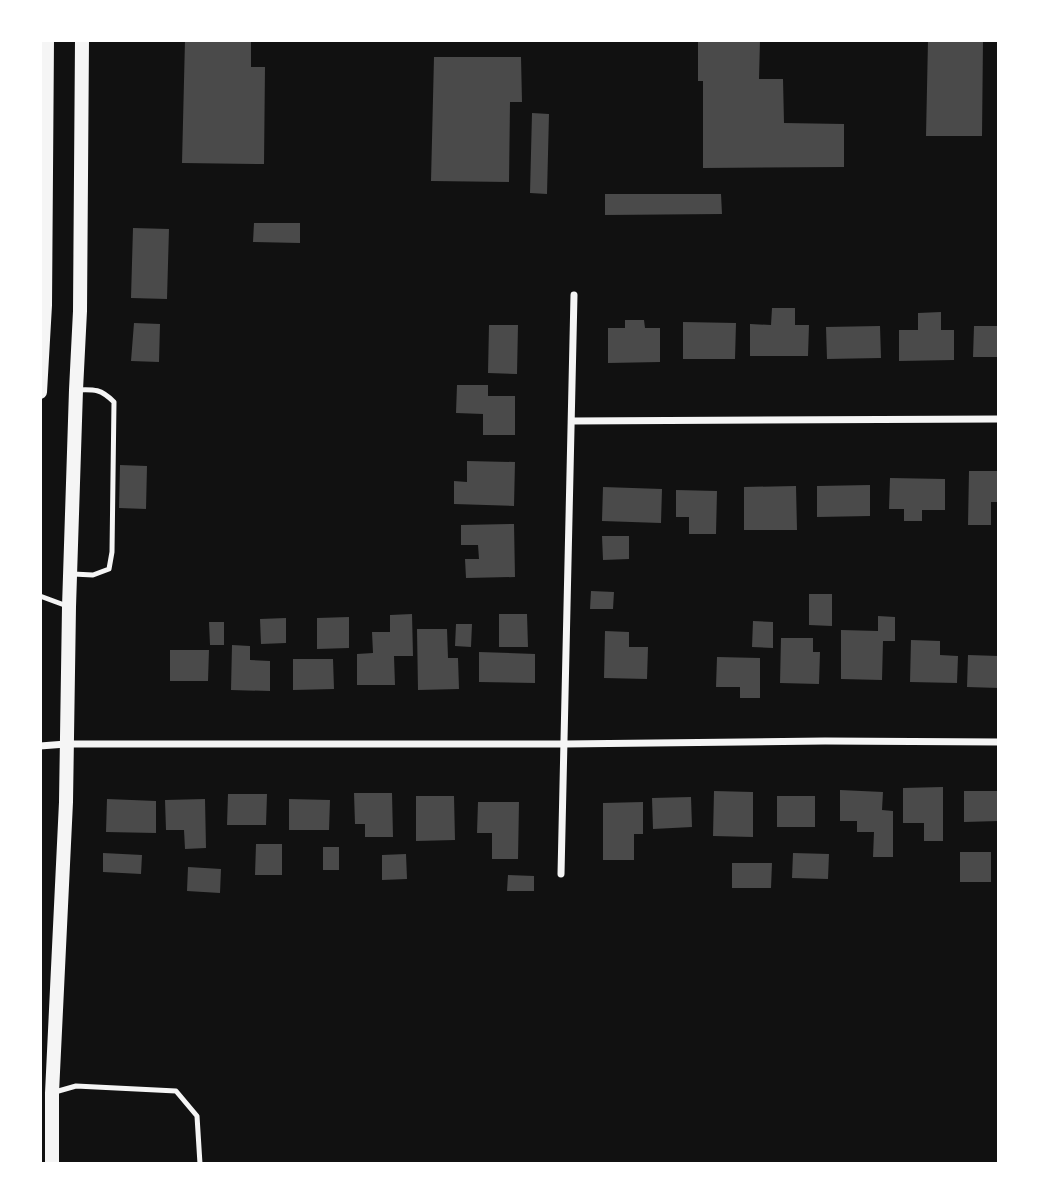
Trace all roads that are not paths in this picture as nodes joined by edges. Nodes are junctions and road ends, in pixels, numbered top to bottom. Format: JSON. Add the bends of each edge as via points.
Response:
{"nodes":[{"id":1,"x":47,"y":40,"type":"edge"},
{"id":2,"x":82,"y":40,"type":"edge"},
{"id":3,"x":574,"y":295,"type":"dead end"},
{"id":4,"x":76,"y":390,"type":"junction"},
{"id":5,"x":40,"y":392,"type":"edge"},
{"id":6,"x":999,"y":419,"type":"edge"},
{"id":7,"x":572,"y":421,"type":"junction"},
{"id":8,"x":70,"y":574,"type":"junction"},
{"id":9,"x":40,"y":596,"type":"edge"},
{"id":10,"x":69,"y":607,"type":"junction"},
{"id":11,"x":999,"y":742,"type":"edge"},
{"id":12,"x":66,"y":744,"type":"junction"},
{"id":13,"x":565,"y":744,"type":"junction"},
{"id":14,"x":40,"y":746,"type":"edge"},
{"id":15,"x":561,"y":874,"type":"dead end"},
{"id":16,"x":46,"y":1095,"type":"edge"},
{"id":17,"x":52,"y":1164,"type":"edge"},
{"id":18,"x":200,"y":1164,"type":"edge"}],
"edges":[{"from":1,"to":5,"type":"main road"},
{"from":2,"to":4,"type":"main road"},
{"from":3,"to":7,"type":"street"},
{"from":4,"to":8,"type":"main road"},
{"from":4,"to":8,"type":"lane","via":[[104,392],[114,402],[112,552],[109,569],[93,575]]},
{"from":6,"to":7,"type":"street"},
{"from":7,"to":13,"type":"street"},
{"from":8,"to":10,"type":"main road"},
{"from":9,"to":10,"type":"lane"},
{"from":10,"to":12,"type":"main road"},
{"from":11,"to":13,"type":"street"},
{"from":12,"to":13,"type":"street"},
{"from":12,"to":14,"type":"street"},
{"from":12,"to":16,"type":"main road"},
{"from":13,"to":15,"type":"street"},
{"from":16,"to":17,"type":"main road"},
{"from":16,"to":18,"type":"lane","via":[[76,1086],[176,1091],[197,1116]]}]}
